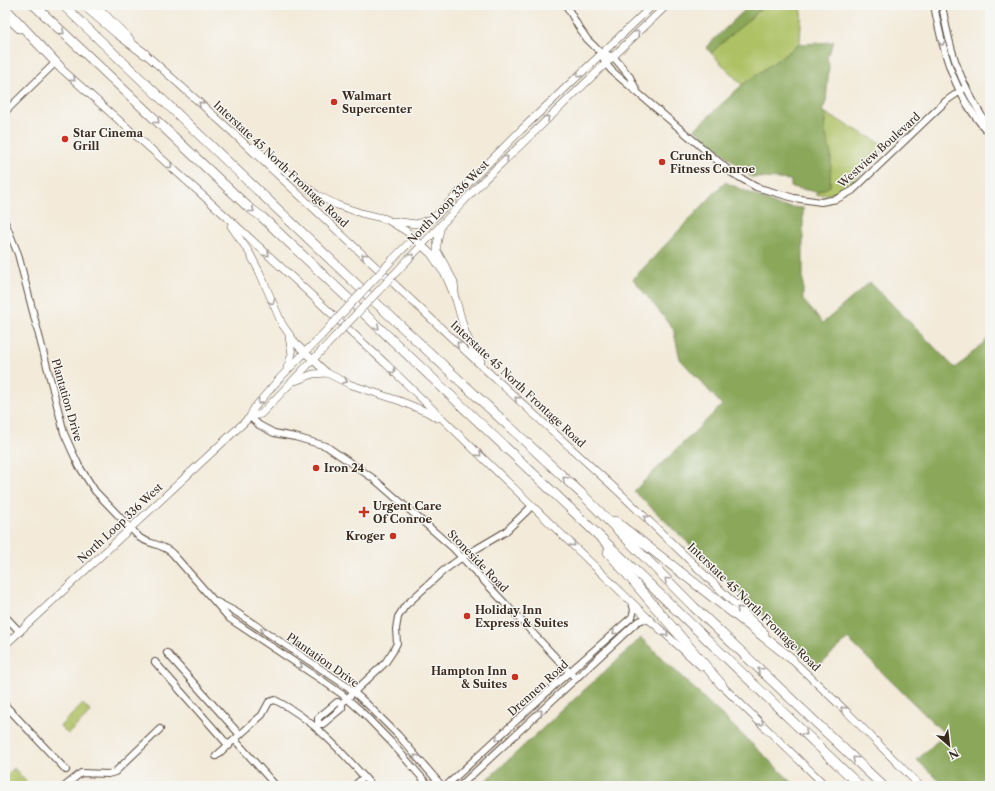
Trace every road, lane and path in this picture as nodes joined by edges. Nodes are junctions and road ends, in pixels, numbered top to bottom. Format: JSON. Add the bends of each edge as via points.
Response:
{"nodes":[{"id":1,"x":34,"y":5,"type":"edge"},
{"id":2,"x":62,"y":5,"type":"edge"},
{"id":3,"x":84,"y":5,"type":"edge"},
{"id":4,"x":96,"y":5,"type":"edge"},
{"id":5,"x":566,"y":5,"type":"edge"},
{"id":6,"x":653,"y":5,"type":"edge"},
{"id":7,"x":666,"y":5,"type":"edge"},
{"id":8,"x":934,"y":5,"type":"edge"},
{"id":9,"x":942,"y":5,"type":"edge"},
{"id":10,"x":5,"y":8,"type":"edge"},
{"id":11,"x":5,"y":16,"type":"edge"},
{"id":12,"x":942,"y":24,"type":"junction"},
{"id":13,"x":145,"y":54,"type":"junction"},
{"id":14,"x":602,"y":54,"type":"junction"},
{"id":15,"x":613,"y":56,"type":"junction"},
{"id":16,"x":605,"y":63,"type":"junction"},
{"id":17,"x":57,"y":65,"type":"junction"},
{"id":18,"x":966,"y":87,"type":"junction"},
{"id":19,"x":638,"y":92,"type":"junction"},
{"id":20,"x":959,"y":92,"type":"junction"},
{"id":21,"x":5,"y":112,"type":"edge"},
{"id":22,"x":230,"y":130,"type":"junction"},
{"id":23,"x":990,"y":130,"type":"edge"},
{"id":24,"x":990,"y":134,"type":"edge"},
{"id":25,"x":435,"y":217,"type":"junction"},
{"id":26,"x":228,"y":218,"type":"junction"},
{"id":27,"x":386,"y":219,"type":"junction"},
{"id":28,"x":5,"y":222,"type":"edge"},
{"id":29,"x":442,"y":224,"type":"junction"},
{"id":30,"x":413,"y":238,"type":"junction"},
{"id":31,"x":422,"y":246,"type":"junction"},
{"id":32,"x":456,"y":300,"type":"junction"},
{"id":33,"x":289,"y":335,"type":"junction"},
{"id":34,"x":305,"y":352,"type":"junction"},
{"id":35,"x":313,"y":360,"type":"junction"},
{"id":36,"x":487,"y":371,"type":"junction"},
{"id":37,"x":285,"y":373,"type":"junction"},
{"id":38,"x":327,"y":373,"type":"junction"},
{"id":39,"x":291,"y":383,"type":"junction"},
{"id":40,"x":250,"y":418,"type":"junction"},
{"id":41,"x":451,"y":427,"type":"junction"},
{"id":42,"x":584,"y":496,"type":"junction"},
{"id":43,"x":532,"y":506,"type":"junction"},
{"id":44,"x":575,"y":513,"type":"junction"},
{"id":45,"x":131,"y":528,"type":"junction"},
{"id":46,"x":461,"y":558,"type":"junction"},
{"id":47,"x":214,"y":600,"type":"junction"},
{"id":48,"x":631,"y":601,"type":"junction"},
{"id":49,"x":5,"y":616,"type":"edge"},
{"id":50,"x":652,"y":622,"type":"junction"},
{"id":51,"x":20,"y":632,"type":"junction"},
{"id":52,"x":5,"y":645,"type":"edge"},
{"id":53,"x":167,"y":653,"type":"dead end"},
{"id":54,"x":792,"y":659,"type":"junction"},
{"id":55,"x":155,"y":662,"type":"dead end"},
{"id":56,"x":570,"y":672,"type":"junction"},
{"id":57,"x":576,"y":679,"type":"junction"},
{"id":58,"x":722,"y":685,"type":"junction"},
{"id":59,"x":354,"y":692,"type":"junction"},
{"id":60,"x":347,"y":699,"type":"junction"},
{"id":61,"x":342,"y":703,"type":"junction"},
{"id":62,"x":5,"y":705,"type":"edge"},
{"id":63,"x":327,"y":710,"type":"junction"},
{"id":64,"x":332,"y":716,"type":"junction"},
{"id":65,"x":317,"y":726,"type":"junction"},
{"id":66,"x":160,"y":729,"type":"dead end"},
{"id":67,"x":240,"y":735,"type":"junction"},
{"id":68,"x":235,"y":740,"type":"junction"},
{"id":69,"x":229,"y":746,"type":"junction"},
{"id":70,"x":216,"y":756,"type":"dead end"},
{"id":71,"x":66,"y":770,"type":"dead end"},
{"id":72,"x":364,"y":777,"type":"junction"},
{"id":73,"x":65,"y":786,"type":"edge"},
{"id":74,"x":276,"y":786,"type":"edge"},
{"id":75,"x":354,"y":786,"type":"edge"},
{"id":76,"x":372,"y":786,"type":"edge"},
{"id":77,"x":429,"y":786,"type":"edge"},
{"id":78,"x":442,"y":786,"type":"edge"},
{"id":79,"x":446,"y":786,"type":"edge"},
{"id":80,"x":460,"y":786,"type":"edge"},
{"id":81,"x":826,"y":786,"type":"edge"},
{"id":82,"x":860,"y":786,"type":"edge"},
{"id":83,"x":883,"y":786,"type":"edge"},
{"id":84,"x":920,"y":786,"type":"edge"}],
"edges":[{"from":1,"to":44,"type":"highway","one_way":true},
{"from":42,"to":2,"type":"highway","one_way":true},
{"from":3,"to":13,"type":"highway"},
{"from":4,"to":13,"type":"main road","name":"Interstate 45 North Frontage Road"},
{"from":5,"to":14,"type":"street","name":"Westview Boulevard","via":[[587,39]]},
{"from":6,"to":14,"type":"main road","name":"North Loop 336 West"},
{"from":15,"to":7,"type":"main road","name":"North Loop 336 West","one_way":true},
{"from":8,"to":12,"type":"street"},
{"from":9,"to":12,"type":"street"},
{"from":10,"to":17,"type":"highway"},
{"from":11,"to":17,"type":"main road"},
{"from":12,"to":18,"type":"street"},
{"from":12,"to":20,"type":"street","one_way":true,"via":[[944,50]]},
{"from":22,"to":13,"type":"main road","name":"Interstate 45 North Frontage Road","one_way":true},
{"from":14,"to":15,"type":"street"},
{"from":14,"to":16,"type":"street","name":"Westview Boulevard"},
{"from":14,"to":25,"type":"main road","name":"North Loop 336 West","one_way":true,"via":[[521,130]]},
{"from":15,"to":16,"type":"main road","name":"North Loop 336 West"},
{"from":15,"to":19,"type":"street","name":"Westview Boulevard"},
{"from":16,"to":19,"type":"street","name":"Westview Boulevard"},
{"from":29,"to":16,"type":"main road","name":"North Loop 336 West","one_way":true,"via":[[527,137]]},
{"from":17,"to":21,"type":"street"},
{"from":17,"to":26,"type":"main road","one_way":true},
{"from":18,"to":20,"type":"street","name":"Westview Boulevard"},
{"from":18,"to":23,"type":"street"},
{"from":19,"to":20,"type":"street","name":"Westview Boulevard","via":[[732,172],[756,187],[794,198],[821,202],[837,199],[852,191],[946,101]]},
{"from":20,"to":24,"type":"street","via":[[977,121]]},
{"from":22,"to":27,"type":"main road","via":[[317,195],[337,205]]},
{"from":36,"to":22,"type":"main road","name":"Interstate 45 North Frontage Road","one_way":true},
{"from":25,"to":27,"type":"main road","via":[[416,224]]},
{"from":25,"to":30,"type":"main road","name":"North Loop 336 West"},
{"from":26,"to":33,"type":"main road","one_way":true,"via":[[260,273]]},
{"from":26,"to":41,"type":"main road","one_way":true},
{"from":27,"to":30,"type":"main road"},
{"from":28,"to":45,"type":"street","name":"Plantation Drive","via":[[18,254],[64,433],[79,466],[95,491]]},
{"from":29,"to":31,"type":"main road","name":"North Loop 336 West"},
{"from":29,"to":32,"type":"main road","via":[[437,251],[454,282]]},
{"from":30,"to":31,"type":"main road"},
{"from":30,"to":34,"type":"main road","name":"North Loop 336 West","bridge":true},
{"from":31,"to":32,"type":"main road","via":[[440,265]]},
{"from":35,"to":31,"type":"main road","name":"North Loop 336 West","one_way":true,"bridge":true},
{"from":32,"to":36,"type":"main road","via":[[465,332]]},
{"from":33,"to":34,"type":"main road"},
{"from":33,"to":37,"type":"main road","via":[[292,354]]},
{"from":34,"to":35,"type":"main road"},
{"from":34,"to":37,"type":"main road","name":"North Loop 336 West"},
{"from":35,"to":38,"type":"main road"},
{"from":35,"to":39,"type":"main road","name":"North Loop 336 West"},
{"from":54,"to":36,"type":"main road","name":"Interstate 45 North Frontage Road","one_way":true,"via":[[620,493]]},
{"from":37,"to":40,"type":"main road","name":"North Loop 336 West","one_way":true,"via":[[254,408]]},
{"from":38,"to":39,"type":"main road","via":[[313,374]]},
{"from":38,"to":41,"type":"main road","one_way":true,"via":[[349,384],[427,412]]},
{"from":39,"to":40,"type":"main road","name":"North Loop 336 West","via":[[261,414]]},
{"from":40,"to":45,"type":"main road","name":"North Loop 336 West"},
{"from":40,"to":46,"type":"street","name":"Stoneside Road","via":[[274,433],[332,449],[384,487]]},
{"from":41,"to":43,"type":"main road","one_way":true},
{"from":42,"to":54,"type":"highway"},
{"from":83,"to":42,"type":"highway","one_way":true,"via":[[694,607]]},
{"from":43,"to":46,"type":"street","via":[[505,532]]},
{"from":43,"to":48,"type":"main road","one_way":true},
{"from":44,"to":58,"type":"highway"},
{"from":44,"to":82,"type":"highway","one_way":true},
{"from":45,"to":47,"type":"street","name":"Plantation Drive","via":[[140,538],[164,547]]},
{"from":45,"to":51,"type":"main road","name":"North Loop 336 West"},
{"from":46,"to":56,"type":"street","name":"Stoneside Road"},
{"from":46,"to":59,"type":"street","via":[[405,606],[398,617],[397,642],[393,651]]},
{"from":59,"to":47,"type":"street","name":"Plantation Drive","one_way":true,"via":[[329,673]]},
{"from":47,"to":60,"type":"street","name":"Plantation Drive","one_way":true,"via":[[230,619]]},
{"from":48,"to":50,"type":"main road"},
{"from":48,"to":56,"type":"street","name":"Drennen Road","one_way":true,"via":[[634,610],[632,616]]},
{"from":49,"to":51,"type":"street"},
{"from":50,"to":57,"type":"street","name":"Drennen Road","via":[[644,619],[637,622]]},
{"from":50,"to":58,"type":"main road","one_way":true},
{"from":51,"to":52,"type":"main road","name":"North Loop 336 West"},
{"from":53,"to":67,"type":"street"},
{"from":84,"to":54,"type":"main road","name":"Interstate 45 North Frontage Road","one_way":true},
{"from":55,"to":69,"type":"street"},
{"from":56,"to":57,"type":"street","name":"Stoneside Road"},
{"from":56,"to":79,"type":"street","name":"Drennen Road","one_way":true},
{"from":80,"to":57,"type":"street","name":"Drennen Road","one_way":true},
{"from":58,"to":81,"type":"main road","one_way":true},
{"from":59,"to":60,"type":"street"},
{"from":78,"to":59,"type":"street","name":"Plantation Drive","one_way":true,"via":[[398,735]]},
{"from":60,"to":61,"type":"street"},
{"from":60,"to":77,"type":"street","name":"Plantation Drive","via":[[391,742]]},
{"from":61,"to":63,"type":"street","via":[[337,702]]},
{"from":61,"to":64,"type":"street","via":[[342,708]]},
{"from":62,"to":71,"type":"street"},
{"from":63,"to":64,"type":"street"},
{"from":63,"to":65,"type":"street","via":[[318,718]]},
{"from":64,"to":65,"type":"street","via":[[324,724]]},
{"from":65,"to":67,"type":"street","via":[[276,700],[269,702],[262,716]]},
{"from":65,"to":72,"type":"street"},
{"from":66,"to":73,"type":"street","via":[[115,772],[81,773]]},
{"from":67,"to":68,"type":"street"},
{"from":68,"to":69,"type":"street"},
{"from":68,"to":74,"type":"street"},
{"from":69,"to":70,"type":"street"},
{"from":72,"to":75,"type":"street"},
{"from":72,"to":76,"type":"street"}]}
